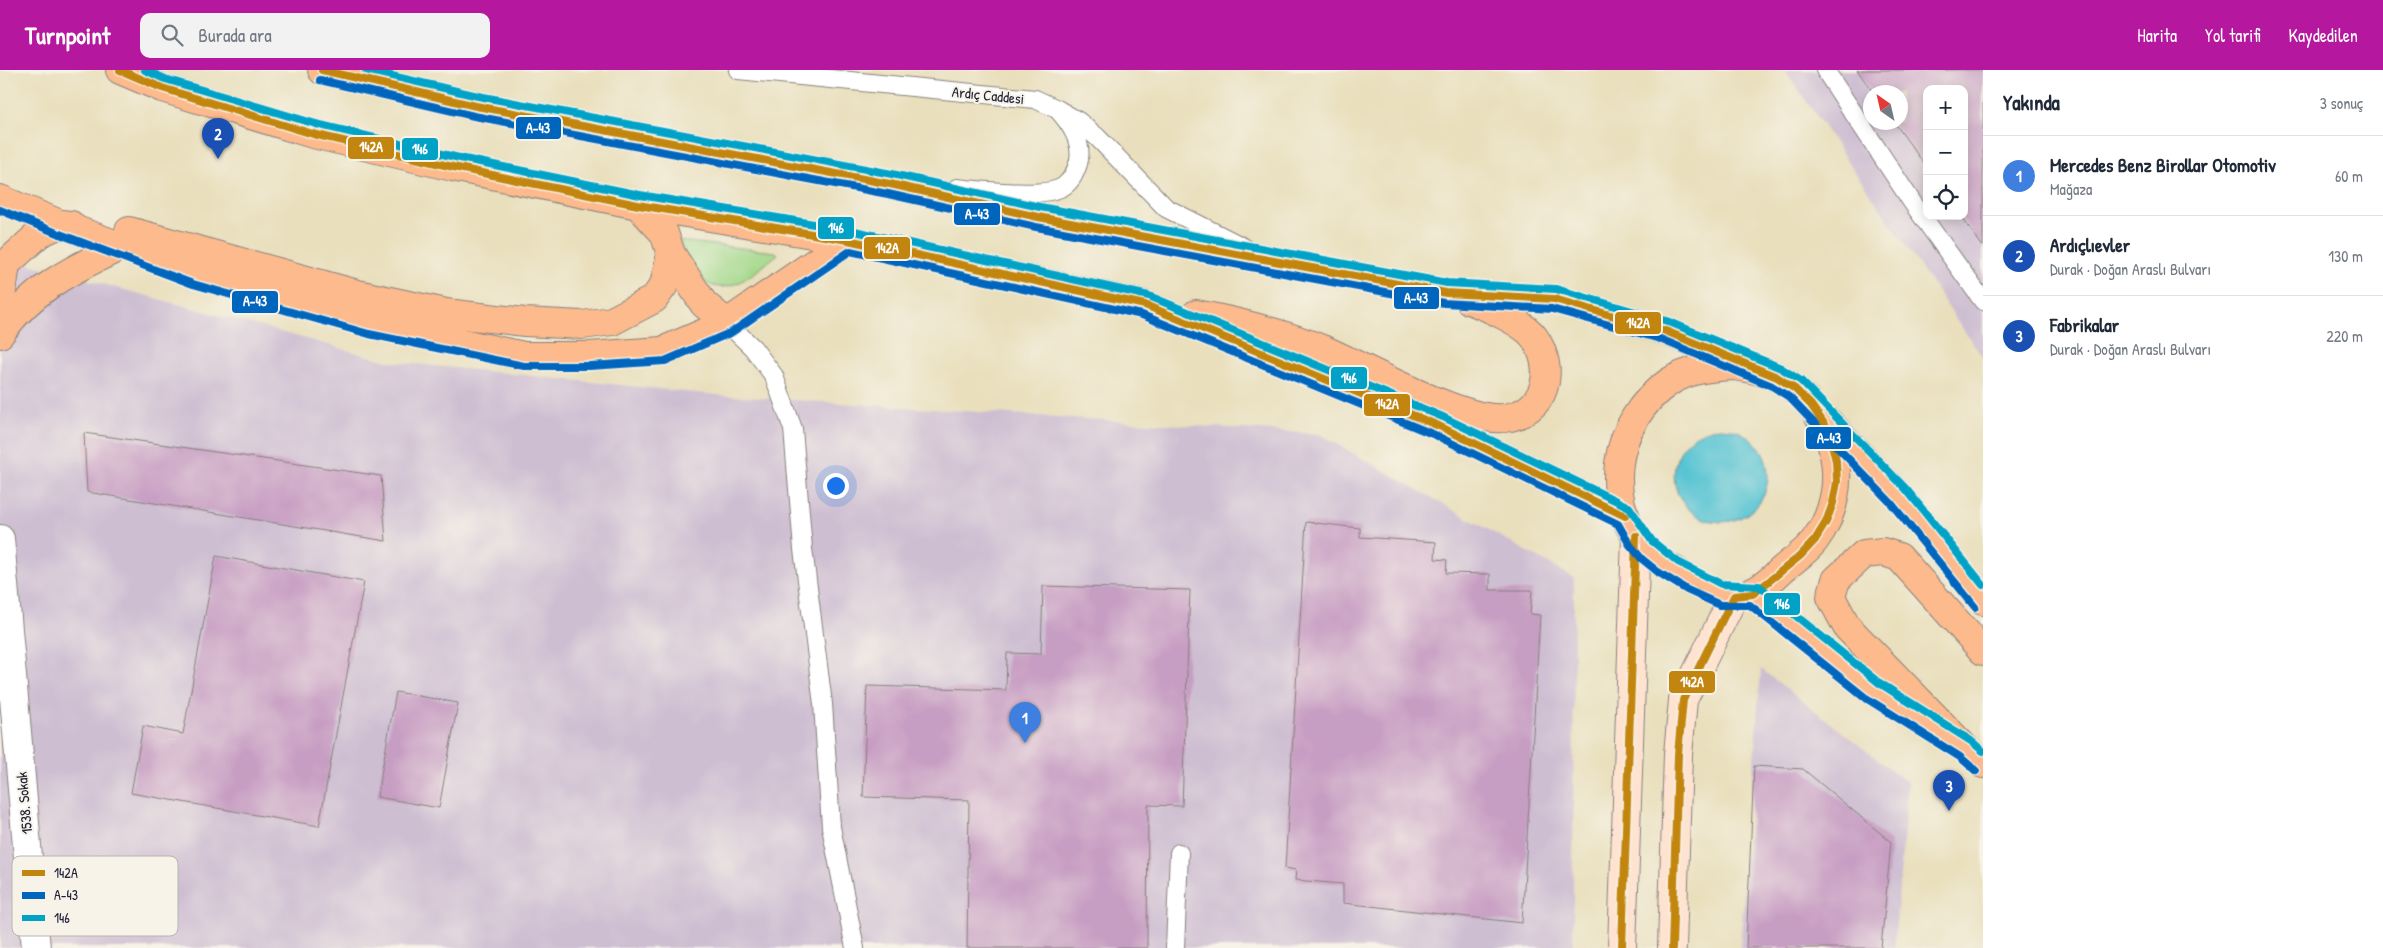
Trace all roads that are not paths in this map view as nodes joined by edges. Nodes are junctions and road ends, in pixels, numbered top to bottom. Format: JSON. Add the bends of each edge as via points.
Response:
{"nodes":[{"id":1,"x":120,"y":70,"type":"edge"},
{"id":2,"x":322,"y":70,"type":"edge"},
{"id":3,"x":738,"y":70,"type":"edge"},
{"id":4,"x":1825,"y":70,"type":"edge"},
{"id":5,"x":1057,"y":108,"type":"junction"},
{"id":6,"x":890,"y":184,"type":"junction"},
{"id":7,"x":0,"y":199,"type":"edge"},
{"id":8,"x":638,"y":205,"type":"junction"},
{"id":9,"x":60,"y":224,"type":"junction"},
{"id":10,"x":848,"y":240,"type":"junction"},
{"id":11,"x":122,"y":246,"type":"junction"},
{"id":12,"x":671,"y":254,"type":"junction"},
{"id":13,"x":1265,"y":259,"type":"junction"},
{"id":14,"x":1446,"y":293,"type":"junction"},
{"id":15,"x":1983,"y":301,"type":"edge"},
{"id":16,"x":1145,"y":305,"type":"junction"},
{"id":17,"x":0,"y":306,"type":"edge"},
{"id":18,"x":728,"y":323,"type":"junction"},
{"id":19,"x":0,"y":334,"type":"edge"},
{"id":20,"x":1756,"y":370,"type":"junction"},
{"id":21,"x":1811,"y":405,"type":"junction"},
{"id":22,"x":1630,"y":526,"type":"junction"},
{"id":23,"x":0,"y":539,"type":"edge"},
{"id":24,"x":1743,"y":595,"type":"junction"},
{"id":25,"x":1983,"y":601,"type":"edge"},
{"id":26,"x":1983,"y":651,"type":"edge"},
{"id":27,"x":1974,"y":756,"type":"edge"},
{"id":28,"x":1179,"y":853,"type":"dead end"},
{"id":29,"x":28,"y":856,"type":"edge"},
{"id":30,"x":856,"y":948,"type":"edge"},
{"id":31,"x":1175,"y":948,"type":"edge"},
{"id":32,"x":1622,"y":948,"type":"edge"},
{"id":33,"x":1672,"y":948,"type":"edge"}],
"edges":[{"from":1,"to":8,"type":"main road","via":[[162,88],[313,134]]},
{"from":2,"to":6,"type":"main road","via":[[476,106]]},
{"from":3,"to":5,"type":"lane","name":"Ardıç Caddesi","via":[[1035,99]]},
{"from":4,"to":15,"type":"lane","via":[[1912,202]]},
{"from":5,"to":6,"type":"lane","via":[[1072,126],[1080,156],[1074,176],[1063,187],[1044,192],[1006,192]]},
{"from":5,"to":13,"type":"lane","name":"Ardıç Caddesi","via":[[1097,137],[1166,208]]},
{"from":6,"to":13,"type":"main road","via":[[1038,217]]},
{"from":7,"to":9,"type":"main road"},
{"from":8,"to":10,"type":"main road"},
{"from":8,"to":12,"type":"main road","via":[[664,233]]},
{"from":9,"to":11,"type":"main road"},
{"from":9,"to":12,"type":"main road","via":[[136,232],[348,292],[446,313],[582,325],[612,321],[654,299],[664,285]]},
{"from":9,"to":17,"type":"main road","via":[[40,233],[6,264]]},
{"from":10,"to":16,"type":"main road"},
{"from":10,"to":18,"type":"main road"},
{"from":11,"to":18,"type":"main road","via":[[196,274],[372,324],[524,356],[589,356],[662,350]]},
{"from":11,"to":19,"type":"main road","via":[[73,268],[39,293]]},
{"from":12,"to":18,"type":"main road","via":[[704,304]]},
{"from":13,"to":14,"type":"main road"},
{"from":14,"to":16,"type":"main road","via":[[1508,317],[1534,336],[1544,357],[1546,380],[1544,392],[1528,409],[1504,418],[1483,418],[1326,351],[1265,330]]},
{"from":14,"to":20,"type":"main road","via":[[1554,299],[1663,330]]},
{"from":16,"to":22,"type":"main road","via":[[1439,426]]},
{"from":18,"to":30,"type":"lane","via":[[774,376],[793,429],[803,549],[823,704],[831,827]]},
{"from":20,"to":21,"type":"main road","via":[[1777,377]]},
{"from":20,"to":22,"type":"main road","via":[[1712,366],[1691,372],[1670,381],[1638,411],[1627,430],[1618,463],[1619,495]]},
{"from":21,"to":24,"type":"main road","via":[[1823,422],[1836,461],[1833,503],[1826,522],[1810,546]]},
{"from":21,"to":25,"type":"main road","via":[[1898,496]]},
{"from":22,"to":24,"type":"main road","via":[[1649,552],[1665,565],[1718,594]]},
{"from":22,"to":32,"type":"main road"},
{"from":23,"to":29,"type":"street","name":"1538. Sokak"},
{"from":24,"to":27,"type":"main road","via":[[1872,690]]},
{"from":24,"to":33,"type":"main road","via":[[1684,700],[1678,754]]},
{"from":26,"to":27,"type":"main road","via":[[1899,557],[1883,552],[1864,554],[1836,580],[1831,597],[1847,627]]},
{"from":28,"to":31,"type":"lane"}]}
